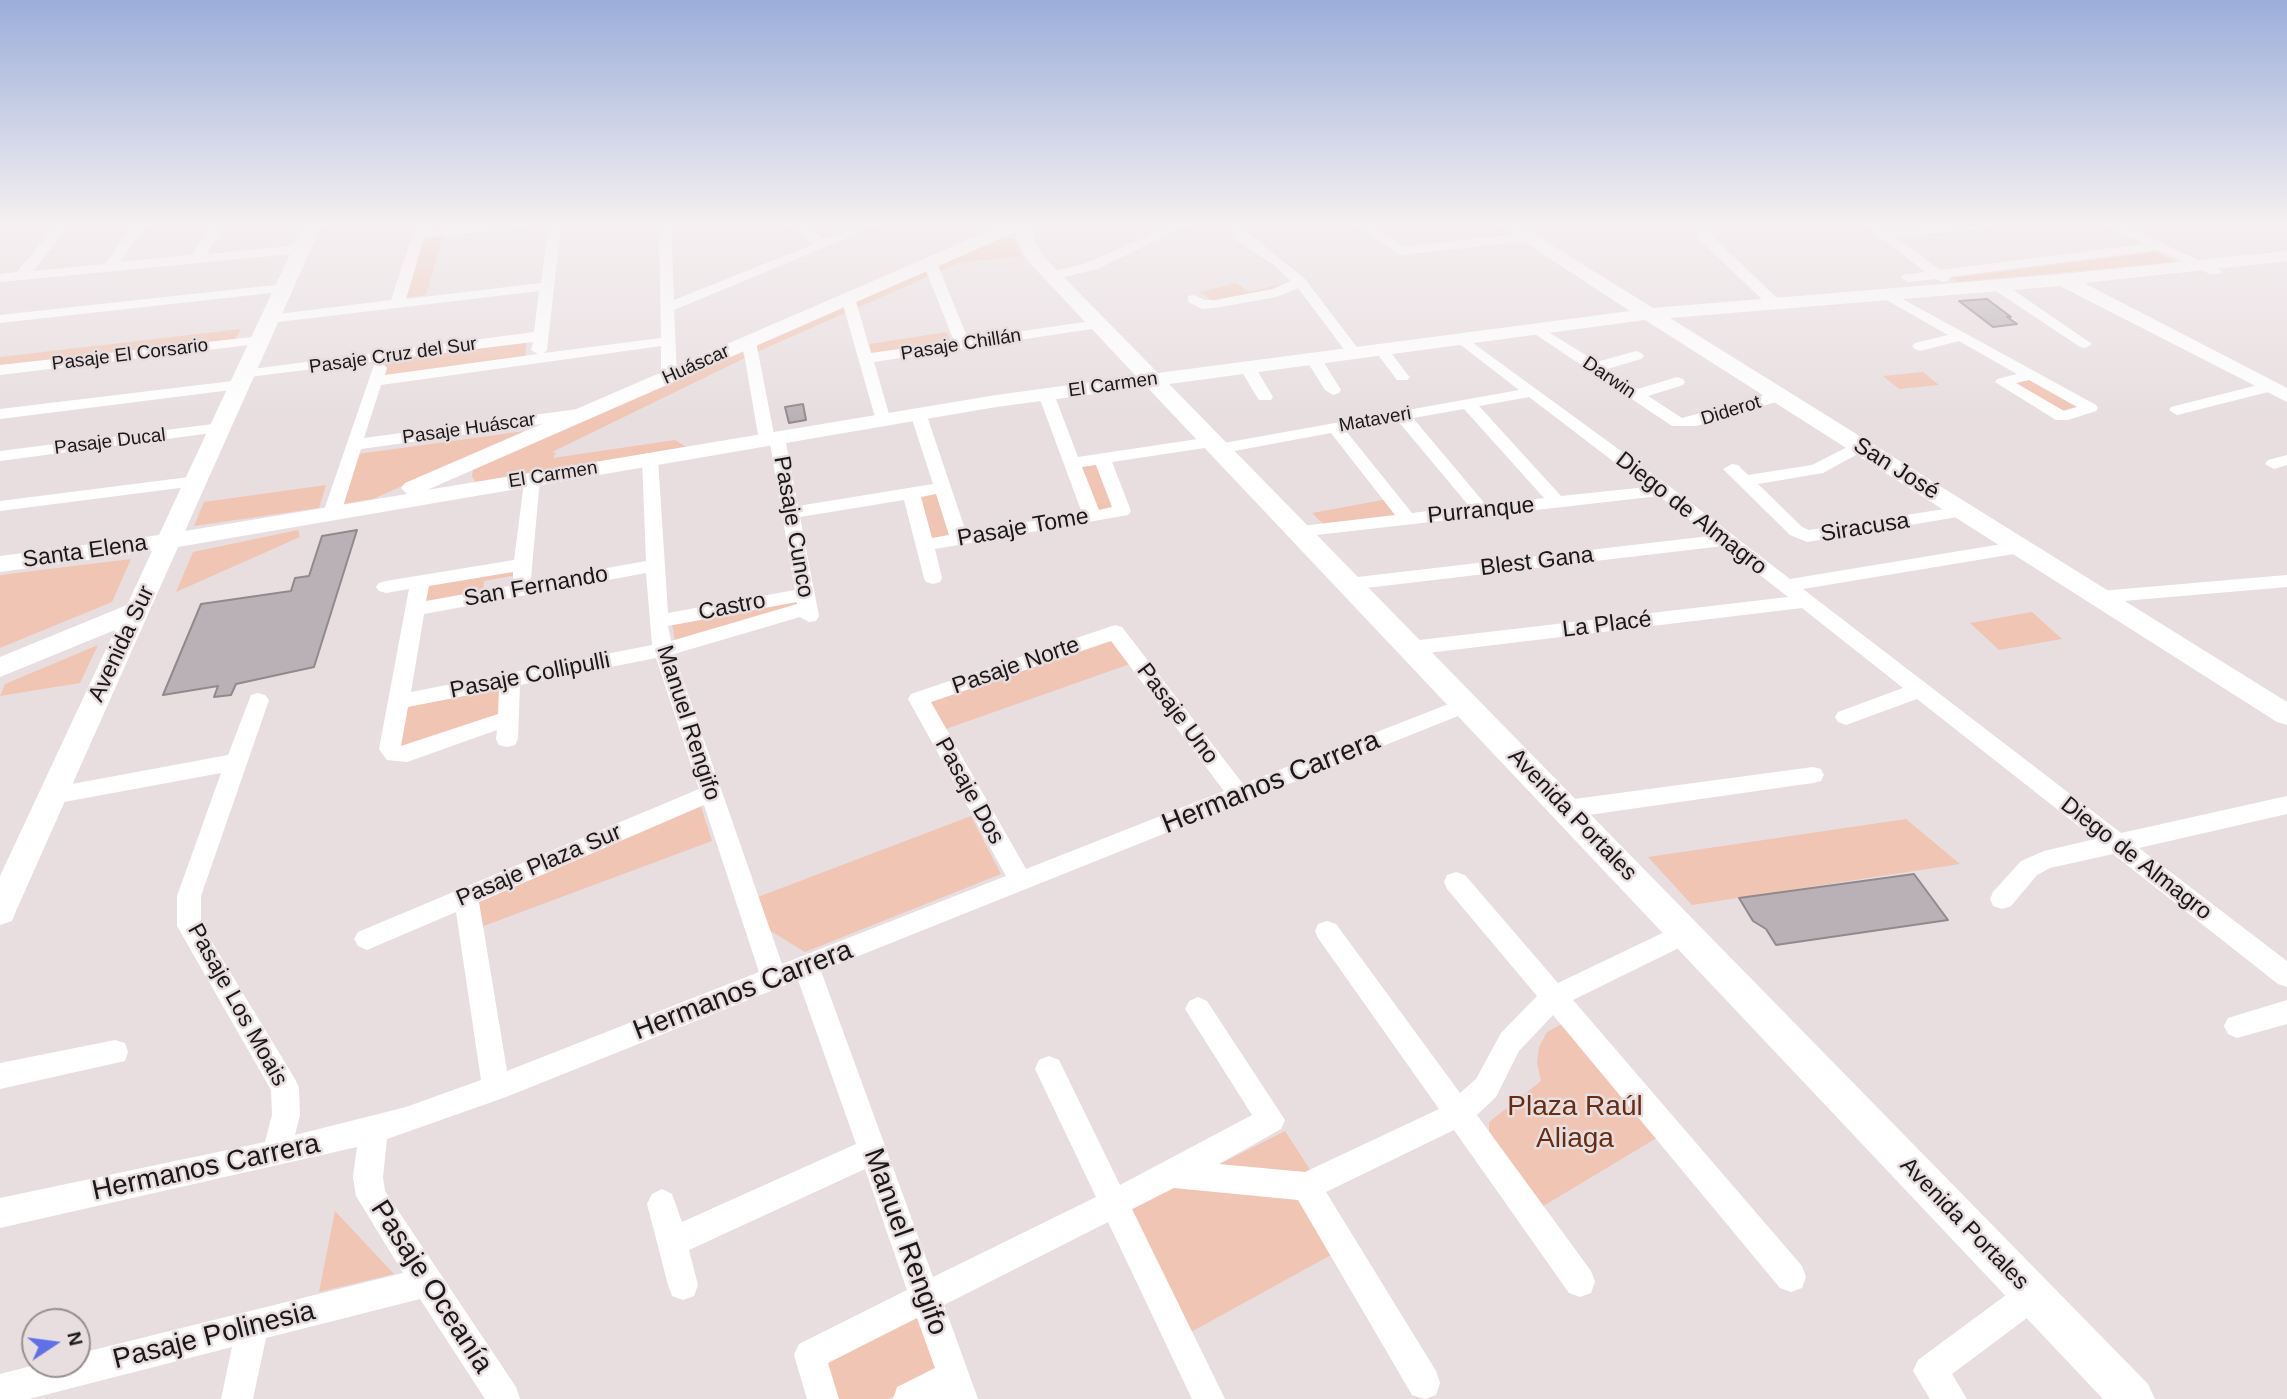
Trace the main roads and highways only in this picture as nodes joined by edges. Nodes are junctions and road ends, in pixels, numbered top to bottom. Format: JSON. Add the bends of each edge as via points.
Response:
{"nodes":[{"id":1,"x":283,"y":289,"type":"edge"},
{"id":2,"x":870,"y":289,"type":"edge"},
{"id":3,"x":1065,"y":289,"type":"edge"},
{"id":4,"x":1610,"y":289,"type":"edge"},
{"id":5,"x":1956,"y":289,"type":"edge"},
{"id":6,"x":2079,"y":289,"type":"edge"},
{"id":7,"x":1649,"y":314,"type":"junction"},
{"id":8,"x":1152,"y":380,"type":"junction"},
{"id":9,"x":2278,"y":392,"type":"edge"},
{"id":10,"x":467,"y":464,"type":"junction"},
{"id":11,"x":471,"y":489,"type":"junction"},
{"id":12,"x":372,"y":505,"type":"junction"},
{"id":13,"x":170,"y":541,"type":"junction"},
{"id":14,"x":0,"y":564,"type":"edge"},
{"id":15,"x":138,"y":610,"type":"junction"},
{"id":16,"x":0,"y":667,"type":"edge"},
{"id":17,"x":2287,"y":715,"type":"edge"},
{"id":18,"x":3,"y":896,"type":"edge"},
{"id":19,"x":2133,"y":1399,"type":"edge"}],
"edges":[{"from":1,"to":13,"type":"main road","name":"Avenida Sur"},
{"from":2,"to":10,"type":"main road","name":"Huáscar"},
{"from":3,"to":8,"type":"main road","name":"Avenida Portales"},
{"from":4,"to":7,"type":"main road","name":"San José"},
{"from":5,"to":7,"type":"main road","name":"El Carmen"},
{"from":6,"to":9,"type":"main road"},
{"from":7,"to":8,"type":"main road","name":"El Carmen"},
{"from":7,"to":17,"type":"main road","name":"San José"},
{"from":8,"to":11,"type":"main road","name":"El Carmen"},
{"from":8,"to":19,"type":"main road","name":"Avenida Portales"},
{"from":10,"to":11,"type":"main road","via":[[456,473],[455,481]]},
{"from":10,"to":12,"type":"main road","name":"Huáscar"},
{"from":11,"to":12,"type":"main road","name":"El Carmen"},
{"from":12,"to":13,"type":"main road","name":"El Carmen"},
{"from":13,"to":14,"type":"main road","name":"Santa Elena"},
{"from":13,"to":15,"type":"main road","name":"Avenida Sur"},
{"from":15,"to":16,"type":"main road"},
{"from":15,"to":18,"type":"main road","name":"Avenida Sur"}]}
